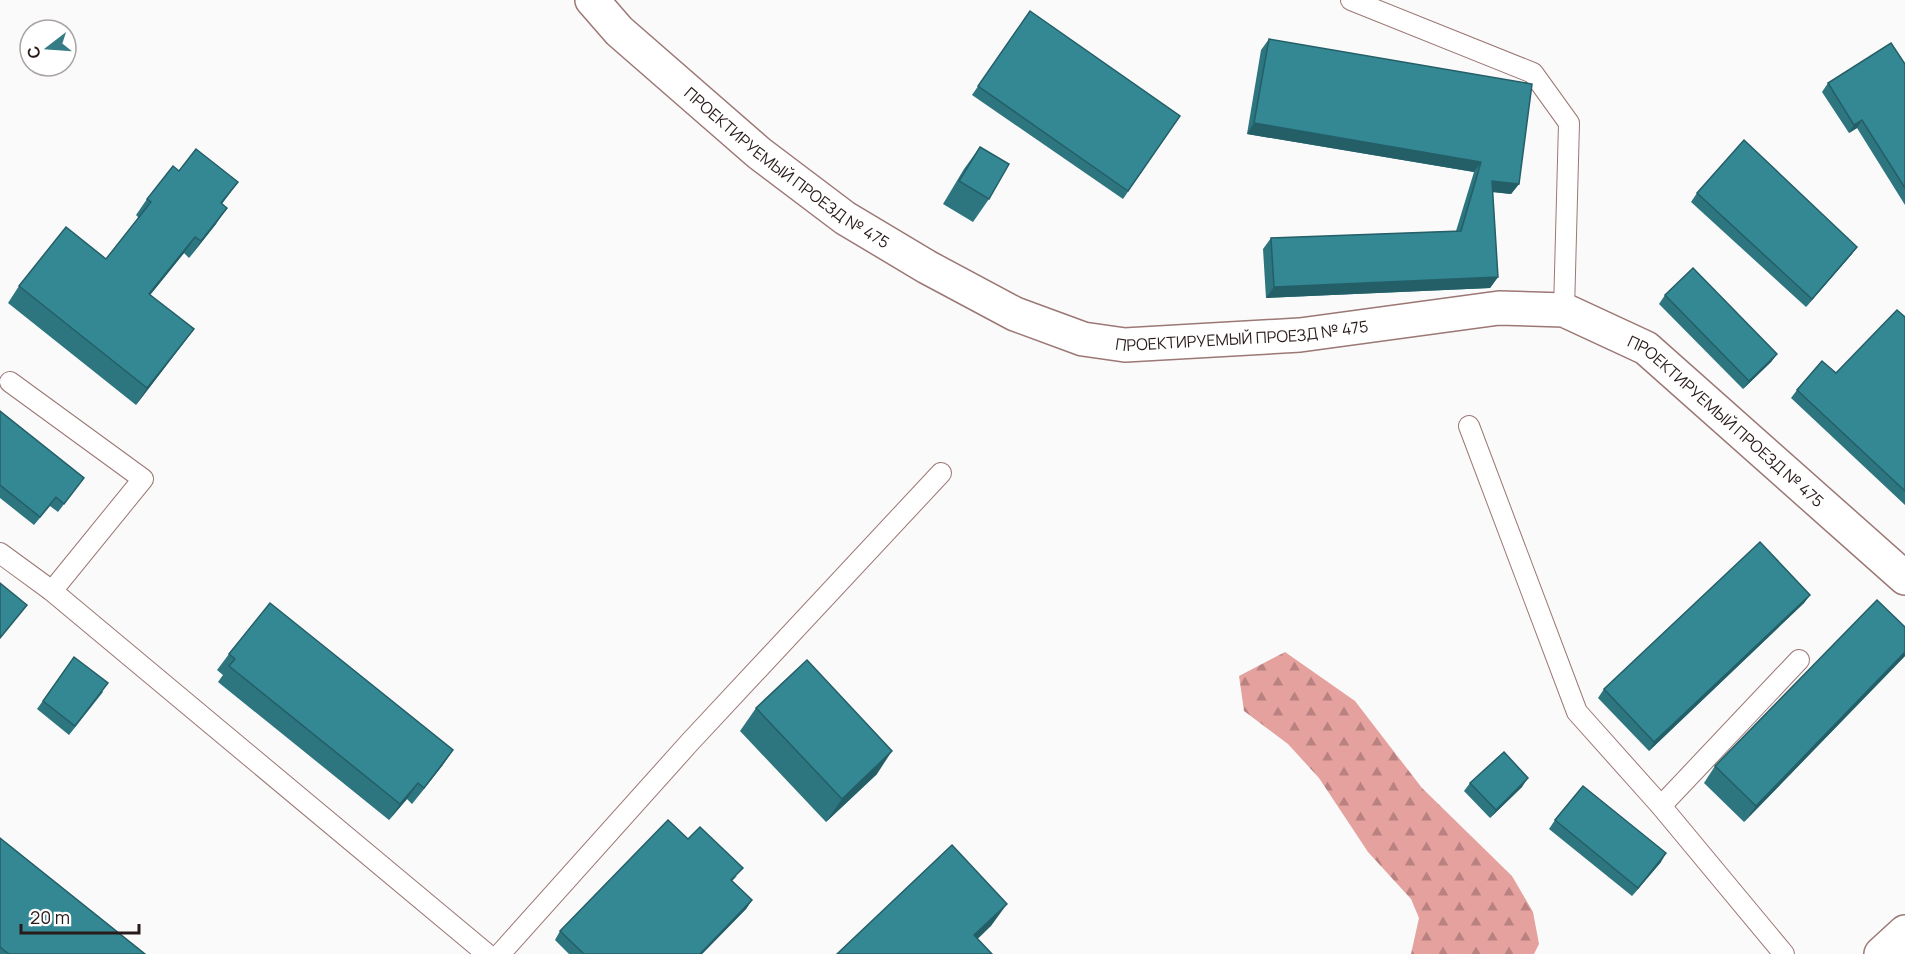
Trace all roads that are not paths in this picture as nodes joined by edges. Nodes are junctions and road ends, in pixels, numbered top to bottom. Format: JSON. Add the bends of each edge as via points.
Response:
{"nodes":[{"id":1,"x":592,"y":0,"type":"edge"},
{"id":2,"x":1351,"y":0,"type":"edge"},
{"id":3,"x":1564,"y":310,"type":"junction"},
{"id":4,"x":10,"y":382,"type":"dead end"},
{"id":5,"x":1469,"y":426,"type":"dead end"},
{"id":6,"x":941,"y":473,"type":"dead end"},
{"id":7,"x":0,"y":553,"type":"edge"},
{"id":8,"x":1905,"y":578,"type":"edge"},
{"id":9,"x":52,"y":591,"type":"junction"},
{"id":10,"x":1799,"y":660,"type":"dead end"},
{"id":11,"x":1661,"y":806,"type":"junction"},
{"id":12,"x":1905,"y":932,"type":"edge"},
{"id":13,"x":488,"y":954,"type":"edge"},
{"id":14,"x":500,"y":954,"type":"edge"},
{"id":15,"x":1784,"y":954,"type":"edge"},
{"id":16,"x":1881,"y":954,"type":"edge"}],
"edges":[{"from":1,"to":3,"type":"street","name":"ПРОЕКТИРУЕМЫЙ ПРОЕЗД № 475","via":[[619,31],[759,153],[845,219],[1015,314],[1083,339],[1137,345],[1300,335],[1499,308]]},
{"from":2,"to":3,"type":"lane","via":[[1533,73],[1569,123]]},
{"from":3,"to":8,"type":"street","name":"ПРОЕКТИРУЕМЫЙ ПРОЕЗД № 475","via":[[1646,348]]},
{"from":4,"to":9,"type":"lane","via":[[143,479]]},
{"from":5,"to":11,"type":"lane","via":[[1577,712]]},
{"from":6,"to":14,"type":"lane","via":[[690,742]]},
{"from":7,"to":9,"type":"lane"},
{"from":9,"to":13,"type":"lane"},
{"from":10,"to":11,"type":"lane"},
{"from":11,"to":15,"type":"lane"},
{"from":12,"to":16,"type":"street"}]}
